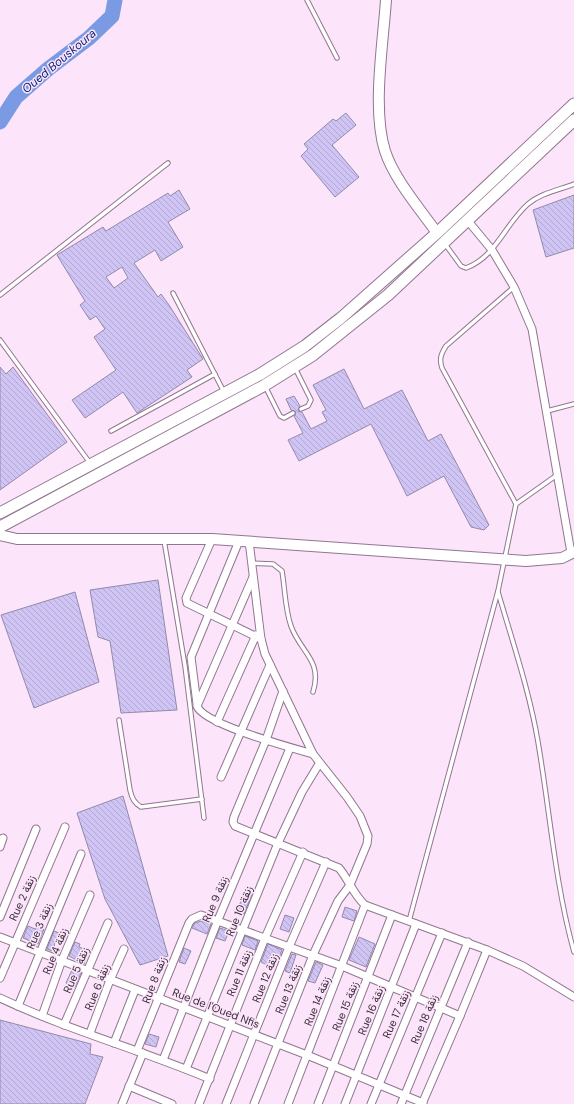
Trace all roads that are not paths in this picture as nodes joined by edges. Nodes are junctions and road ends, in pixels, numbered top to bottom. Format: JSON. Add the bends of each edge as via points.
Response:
{"nodes":[{"id":1,"x":306,"y":0,"type":"edge"},
{"id":2,"x":386,"y":0,"type":"edge"},
{"id":3,"x":337,"y":58,"type":"dead end"},
{"id":4,"x":574,"y":104,"type":"edge"},
{"id":5,"x":574,"y":120,"type":"edge"},
{"id":6,"x":168,"y":163,"type":"dead end"},
{"id":7,"x":574,"y":184,"type":"edge"},
{"id":8,"x":468,"y":221,"type":"junction"},
{"id":9,"x":437,"y":233,"type":"junction"},
{"id":10,"x":444,"y":243,"type":"junction"},
{"id":11,"x":492,"y":250,"type":"junction"},
{"id":12,"x":514,"y":287,"type":"junction"},
{"id":13,"x":173,"y":294,"type":"dead end"},
{"id":14,"x":0,"y":295,"type":"edge"},
{"id":15,"x":0,"y":340,"type":"edge"},
{"id":16,"x":295,"y":367,"type":"junction"},
{"id":17,"x":215,"y":374,"type":"junction"},
{"id":18,"x":265,"y":385,"type":"junction"},
{"id":19,"x":225,"y":393,"type":"junction"},
{"id":20,"x":574,"y":404,"type":"edge"},
{"id":21,"x":301,"y":409,"type":"dead end"},
{"id":22,"x":547,"y":411,"type":"junction"},
{"id":23,"x":293,"y":413,"type":"dead end"},
{"id":24,"x":111,"y":431,"type":"dead end"},
{"id":25,"x":92,"y":465,"type":"junction"},
{"id":26,"x":557,"y":476,"type":"junction"},
{"id":27,"x":516,"y":504,"type":"junction"},
{"id":28,"x":0,"y":513,"type":"edge"},
{"id":29,"x":0,"y":527,"type":"edge"},
{"id":30,"x":0,"y":535,"type":"edge"},
{"id":31,"x":164,"y":539,"type":"junction"},
{"id":32,"x":212,"y":539,"type":"junction"},
{"id":33,"x":244,"y":541,"type":"junction"},
{"id":34,"x":573,"y":553,"type":"edge"},
{"id":35,"x":504,"y":560,"type":"junction"},
{"id":36,"x":251,"y":563,"type":"junction"},
{"id":37,"x":253,"y":577,"type":"junction"},
{"id":38,"x":498,"y":591,"type":"junction"},
{"id":39,"x":209,"y":613,"type":"junction"},
{"id":40,"x":232,"y":625,"type":"junction"},
{"id":41,"x":259,"y":637,"type":"junction"},
{"id":42,"x":270,"y":665,"type":"junction"},
{"id":43,"x":283,"y":691,"type":"junction"},
{"id":44,"x":313,"y":692,"type":"dead end"},
{"id":45,"x":197,"y":706,"type":"junction"},
{"id":46,"x":119,"y":720,"type":"dead end"},
{"id":47,"x":218,"y":722,"type":"junction"},
{"id":48,"x":242,"y":732,"type":"junction"},
{"id":49,"x":266,"y":740,"type":"junction"},
{"id":50,"x":290,"y":748,"type":"junction"},
{"id":51,"x":312,"y":754,"type":"junction"},
{"id":52,"x":319,"y":764,"type":"junction"},
{"id":53,"x":221,"y":777,"type":"dead end"},
{"id":54,"x":202,"y":799,"type":"junction"},
{"id":55,"x":204,"y":818,"type":"dead end"},
{"id":56,"x":65,"y":827,"type":"dead end"},
{"id":57,"x":36,"y":829,"type":"dead end"},
{"id":58,"x":254,"y":835,"type":"junction"},
{"id":59,"x":4,"y":838,"type":"dead end"},
{"id":60,"x":278,"y":843,"type":"junction"},
{"id":61,"x":0,"y":847,"type":"edge"},
{"id":62,"x":303,"y":852,"type":"junction"},
{"id":63,"x":81,"y":854,"type":"dead end"},
{"id":64,"x":326,"y":862,"type":"junction"},
{"id":65,"x":350,"y":885,"type":"junction"},
{"id":66,"x":90,"y":895,"type":"dead end"},
{"id":67,"x":365,"y":905,"type":"junction"},
{"id":68,"x":392,"y":915,"type":"junction"},
{"id":69,"x":0,"y":917,"type":"edge"},
{"id":70,"x":218,"y":920,"type":"junction"},
{"id":71,"x":108,"y":923,"type":"dead end"},
{"id":72,"x":412,"y":923,"type":"junction"},
{"id":73,"x":243,"y":930,"type":"junction"},
{"id":74,"x":442,"y":933,"type":"junction"},
{"id":75,"x":0,"y":937,"type":"edge"},
{"id":76,"x":265,"y":938,"type":"junction"},
{"id":77,"x":468,"y":942,"type":"junction"},
{"id":78,"x":15,"y":943,"type":"junction"},
{"id":79,"x":289,"y":947,"type":"junction"},
{"id":80,"x":124,"y":949,"type":"dead end"},
{"id":81,"x":487,"y":950,"type":"junction"},
{"id":82,"x":40,"y":952,"type":"junction"},
{"id":83,"x":574,"y":952,"type":"edge"},
{"id":84,"x":313,"y":955,"type":"junction"},
{"id":85,"x":62,"y":960,"type":"junction"},
{"id":86,"x":342,"y":966,"type":"junction"},
{"id":87,"x":87,"y":971,"type":"junction"},
{"id":88,"x":369,"y":977,"type":"junction"},
{"id":89,"x":0,"y":978,"type":"edge"},
{"id":90,"x":110,"y":980,"type":"junction"},
{"id":91,"x":392,"y":987,"type":"junction"},
{"id":92,"x":135,"y":990,"type":"junction"},
{"id":93,"x":574,"y":997,"type":"edge"},
{"id":94,"x":0,"y":998,"type":"edge"},
{"id":95,"x":416,"y":998,"type":"junction"},
{"id":96,"x":159,"y":999,"type":"junction"},
{"id":97,"x":18,"y":1006,"type":"junction"},
{"id":98,"x":183,"y":1008,"type":"junction"},
{"id":99,"x":440,"y":1008,"type":"junction"},
{"id":100,"x":42,"y":1016,"type":"junction"},
{"id":101,"x":460,"y":1016,"type":"junction"},
{"id":102,"x":208,"y":1017,"type":"junction"},
{"id":103,"x":64,"y":1025,"type":"junction"},
{"id":104,"x":230,"y":1025,"type":"junction"},
{"id":105,"x":90,"y":1034,"type":"junction"},
{"id":106,"x":254,"y":1035,"type":"junction"},
{"id":107,"x":114,"y":1043,"type":"junction"},
{"id":108,"x":278,"y":1044,"type":"junction"},
{"id":109,"x":140,"y":1052,"type":"junction"},
{"id":110,"x":307,"y":1055,"type":"junction"},
{"id":111,"x":163,"y":1060,"type":"junction"},
{"id":112,"x":334,"y":1065,"type":"junction"},
{"id":113,"x":186,"y":1069,"type":"junction"},
{"id":114,"x":357,"y":1075,"type":"junction"},
{"id":115,"x":210,"y":1079,"type":"junction"},
{"id":116,"x":378,"y":1083,"type":"junction"},
{"id":117,"x":129,"y":1086,"type":"junction"},
{"id":118,"x":405,"y":1094,"type":"junction"},
{"id":119,"x":422,"y":1103,"type":"edge"},
{"id":120,"x":122,"y":1104,"type":"edge"},
{"id":121,"x":172,"y":1104,"type":"edge"},
{"id":122,"x":199,"y":1104,"type":"edge"},
{"id":123,"x":226,"y":1104,"type":"edge"},
{"id":124,"x":254,"y":1104,"type":"edge"},
{"id":125,"x":288,"y":1104,"type":"edge"},
{"id":126,"x":318,"y":1104,"type":"edge"},
{"id":127,"x":345,"y":1104,"type":"edge"},
{"id":128,"x":371,"y":1104,"type":"edge"},
{"id":129,"x":401,"y":1104,"type":"edge"}],
"edges":[{"from":1,"to":3,"type":"lane"},
{"from":2,"to":9,"type":"street","via":[[379,106],[380,131],[386,153],[398,177]]},
{"from":4,"to":9,"type":"main road"},
{"from":5,"to":8,"type":"main road"},
{"from":6,"to":14,"type":"lane"},
{"from":7,"to":11,"type":"lane","via":[[543,195],[530,203]]},
{"from":8,"to":10,"type":"main road"},
{"from":8,"to":11,"type":"street"},
{"from":9,"to":19,"type":"main road","via":[[341,318],[305,346]]},
{"from":10,"to":11,"type":"lane","via":[[461,266],[466,268]]},
{"from":10,"to":16,"type":"main road","via":[[349,327]]},
{"from":11,"to":12,"type":"street"},
{"from":12,"to":22,"type":"street","via":[[532,329]]},
{"from":12,"to":27,"type":"lane","via":[[446,346],[440,361]]},
{"from":13,"to":17,"type":"lane"},
{"from":15,"to":25,"type":"lane"},
{"from":16,"to":18,"type":"main road"},
{"from":16,"to":21,"type":"lane","via":[[311,400],[308,406]]},
{"from":17,"to":19,"type":"lane"},
{"from":17,"to":24,"type":"lane"},
{"from":18,"to":23,"type":"lane","via":[[280,416],[284,418]]},
{"from":18,"to":29,"type":"main road"},
{"from":19,"to":25,"type":"main road"},
{"from":20,"to":22,"type":"lane"},
{"from":22,"to":26,"type":"street"},
{"from":25,"to":28,"type":"main road"},
{"from":26,"to":27,"type":"lane"},
{"from":26,"to":34,"type":"street"},
{"from":27,"to":35,"type":"lane"},
{"from":30,"to":31,"type":"street","via":[[17,539]]},
{"from":31,"to":32,"type":"street"},
{"from":31,"to":54,"type":"lane","via":[[185,666]]},
{"from":32,"to":33,"type":"street"},
{"from":32,"to":39,"type":"street","via":[[186,598],[191,606]]},
{"from":33,"to":35,"type":"street"},
{"from":33,"to":36,"type":"street","name":"Rue 13 زنقة"},
{"from":33,"to":39,"type":"street"},
{"from":34,"to":35,"type":"street","via":[[543,561]]},
{"from":35,"to":38,"type":"lane"},
{"from":36,"to":37,"type":"street","name":"Rue 13 زنقة"},
{"from":36,"to":44,"type":"lane","via":[[273,564],[282,571],[290,624],[313,662],[317,679]]},
{"from":37,"to":40,"type":"street"},
{"from":37,"to":41,"type":"street","name":"Rue 13 زنقة"},
{"from":38,"to":72,"type":"lane"},
{"from":38,"to":83,"type":"lane","via":[[538,740],[564,916]]},
{"from":39,"to":40,"type":"street"},
{"from":39,"to":45,"type":"street","via":[[191,657]]},
{"from":40,"to":41,"type":"street"},
{"from":40,"to":45,"type":"street"},
{"from":41,"to":42,"type":"street","name":"Rue 13 زنقة"},
{"from":41,"to":47,"type":"street"},
{"from":42,"to":43,"type":"street","name":"Rue 13 زنقة"},
{"from":42,"to":48,"type":"street"},
{"from":43,"to":49,"type":"street"},
{"from":43,"to":51,"type":"street","name":"Rue 13 زنقة"},
{"from":45,"to":47,"type":"street","via":[[201,713]]},
{"from":46,"to":54,"type":"lane","via":[[130,790],[137,805],[141,807]]},
{"from":47,"to":48,"type":"street"},
{"from":48,"to":49,"type":"street"},
{"from":48,"to":53,"type":"street"},
{"from":49,"to":50,"type":"street"},
{"from":49,"to":58,"type":"street","via":[[233,822],[235,826]]},
{"from":50,"to":51,"type":"street"},
{"from":50,"to":58,"type":"street","name":"Rue 9 زنقة"},
{"from":51,"to":52,"type":"street","name":"Rue 13 زنقة"},
{"from":52,"to":60,"type":"street","name":"Rue 10 زنقة","via":[[302,792]]},
{"from":52,"to":65,"type":"street","name":"Rue 13 زنقة","via":[[360,816],[368,836]]},
{"from":54,"to":55,"type":"lane"},
{"from":56,"to":78,"type":"street","name":"Rue 2 زنقة"},
{"from":57,"to":69,"type":"street"},
{"from":58,"to":60,"type":"street"},
{"from":58,"to":70,"type":"street","name":"Rue 9 زنقة"},
{"from":59,"to":61,"type":"street"},
{"from":60,"to":62,"type":"street"},
{"from":60,"to":73,"type":"street","name":"Rue 10 زنقة"},
{"from":62,"to":64,"type":"street"},
{"from":62,"to":76,"type":"street","name":"Rue 11 زنقة"},
{"from":63,"to":82,"type":"street","name":"Rue 3 زنقة"},
{"from":64,"to":65,"type":"street","via":[[339,868]]},
{"from":64,"to":79,"type":"street","name":"Rue 12 زنقة"},
{"from":65,"to":67,"type":"street"},
{"from":65,"to":84,"type":"street","name":"Rue 13 زنقة","via":[[338,901]]},
{"from":66,"to":85,"type":"street","name":"Rue 4 زنقة"},
{"from":67,"to":68,"type":"street"},
{"from":67,"to":86,"type":"street","name":"Rue 14 زنقة"},
{"from":68,"to":72,"type":"street"},
{"from":68,"to":88,"type":"street","name":"Rue 15 زنقة"},
{"from":70,"to":73,"type":"street"},
{"from":70,"to":96,"type":"street","name":"Rue 8 زنقة","via":[[201,915],[192,918]]},
{"from":70,"to":98,"type":"street","name":"Rue 9 زنقة"},
{"from":71,"to":87,"type":"street","name":"Rue 5 زنقة"},
{"from":72,"to":74,"type":"street"},
{"from":72,"to":91,"type":"street","name":"Rue 16 زنقة"},
{"from":73,"to":76,"type":"street"},
{"from":73,"to":102,"type":"street","name":"Rue 10 زنقة"},
{"from":74,"to":77,"type":"street"},
{"from":74,"to":95,"type":"street","name":"Rue 17 زنقة"},
{"from":75,"to":78,"type":"street","name":"Rue de l'Oued Nfis"},
{"from":76,"to":79,"type":"street"},
{"from":76,"to":104,"type":"street","name":"Rue 11 زنقة"},
{"from":77,"to":81,"type":"street"},
{"from":77,"to":99,"type":"street","name":"Rue 18 زنقة"},
{"from":78,"to":82,"type":"street","name":"Rue de l'Oued Nfis"},
{"from":78,"to":89,"type":"street","name":"Rue 2 زنقة"},
{"from":79,"to":84,"type":"street"},
{"from":79,"to":106,"type":"street","name":"Rue 12 زنقة"},
{"from":80,"to":90,"type":"street","name":"Rue 6 زنقة"},
{"from":81,"to":93,"type":"street","via":[[523,966]]},
{"from":81,"to":101,"type":"street"},
{"from":82,"to":85,"type":"street","name":"Rue de l'Oued Nfis"},
{"from":82,"to":97,"type":"street","name":"Rue 3 زنقة"},
{"from":84,"to":86,"type":"street"},
{"from":84,"to":108,"type":"street","name":"Rue 13 زنقة"},
{"from":85,"to":87,"type":"street","name":"Rue de l'Oued Nfis"},
{"from":85,"to":100,"type":"street","name":"Rue 4 زنقة"},
{"from":86,"to":88,"type":"street"},
{"from":86,"to":110,"type":"street","name":"Rue 14 زنقة"},
{"from":87,"to":90,"type":"street","name":"Rue de l'Oued Nfis"},
{"from":87,"to":103,"type":"street","name":"Rue 5 زنقة"},
{"from":88,"to":91,"type":"street"},
{"from":88,"to":112,"type":"street","name":"Rue 15 زنقة"},
{"from":90,"to":92,"type":"street","name":"Rue de l'Oued Nfis"},
{"from":90,"to":105,"type":"street","name":"Rue 6 زنقة"},
{"from":91,"to":95,"type":"street"},
{"from":91,"to":114,"type":"street","name":"Rue 16 زنقة"},
{"from":92,"to":96,"type":"street","name":"Rue de l'Oued Nfis"},
{"from":92,"to":107,"type":"street"},
{"from":94,"to":97,"type":"street"},
{"from":95,"to":99,"type":"street"},
{"from":95,"to":116,"type":"street","name":"Rue 17 زنقة"},
{"from":96,"to":98,"type":"street","name":"Rue de l'Oued Nfis"},
{"from":96,"to":109,"type":"street","name":"Rue 8 زنقة"},
{"from":97,"to":100,"type":"street"},
{"from":98,"to":102,"type":"street","name":"Rue de l'Oued Nfis"},
{"from":98,"to":111,"type":"street","name":"Rue 9 زنقة"},
{"from":99,"to":101,"type":"street"},
{"from":99,"to":118,"type":"street","name":"Rue 18 زنقة"},
{"from":100,"to":103,"type":"street"},
{"from":101,"to":119,"type":"street"},
{"from":102,"to":104,"type":"street","name":"Rue de l'Oued Nfis"},
{"from":102,"to":113,"type":"street","name":"Rue 10 زنقة"},
{"from":103,"to":105,"type":"street"},
{"from":104,"to":106,"type":"street","name":"Rue de l'Oued Nfis"},
{"from":104,"to":115,"type":"street","name":"Rue 11 زنقة"},
{"from":105,"to":107,"type":"street"},
{"from":106,"to":108,"type":"street","name":"Rue de l'Oued Nfis"},
{"from":106,"to":123,"type":"street","name":"Rue 12 زنقة"},
{"from":107,"to":109,"type":"street"},
{"from":108,"to":110,"type":"street","name":"Rue de l'Oued Nfis"},
{"from":108,"to":124,"type":"street","name":"Rue 13 زنقة"},
{"from":109,"to":111,"type":"street"},
{"from":109,"to":117,"type":"street","name":"Rue 8 زنقة"},
{"from":110,"to":112,"type":"street","name":"Rue de l'Oued Nfis"},
{"from":110,"to":125,"type":"street","name":"Rue 14 زنقة"},
{"from":111,"to":113,"type":"street"},
{"from":112,"to":114,"type":"street","name":"Rue de l'Oued Nfis"},
{"from":112,"to":126,"type":"street","name":"Rue 15 زنقة"},
{"from":113,"to":115,"type":"street"},
{"from":114,"to":116,"type":"street","name":"Rue de l'Oued Nfis"},
{"from":114,"to":127,"type":"street","name":"Rue 16 زنقة"},
{"from":115,"to":122,"type":"street","name":"Rue 11 زنقة"},
{"from":116,"to":118,"type":"street","name":"Rue de l'Oued Nfis"},
{"from":116,"to":128,"type":"street","name":"Rue 17 زنقة"},
{"from":117,"to":120,"type":"street","name":"Rue 8 زنقة"},
{"from":117,"to":121,"type":"street"},
{"from":118,"to":119,"type":"street","name":"Rue de l'Oued Nfis"},
{"from":118,"to":129,"type":"street","name":"Rue 18 زنقة"}]}
